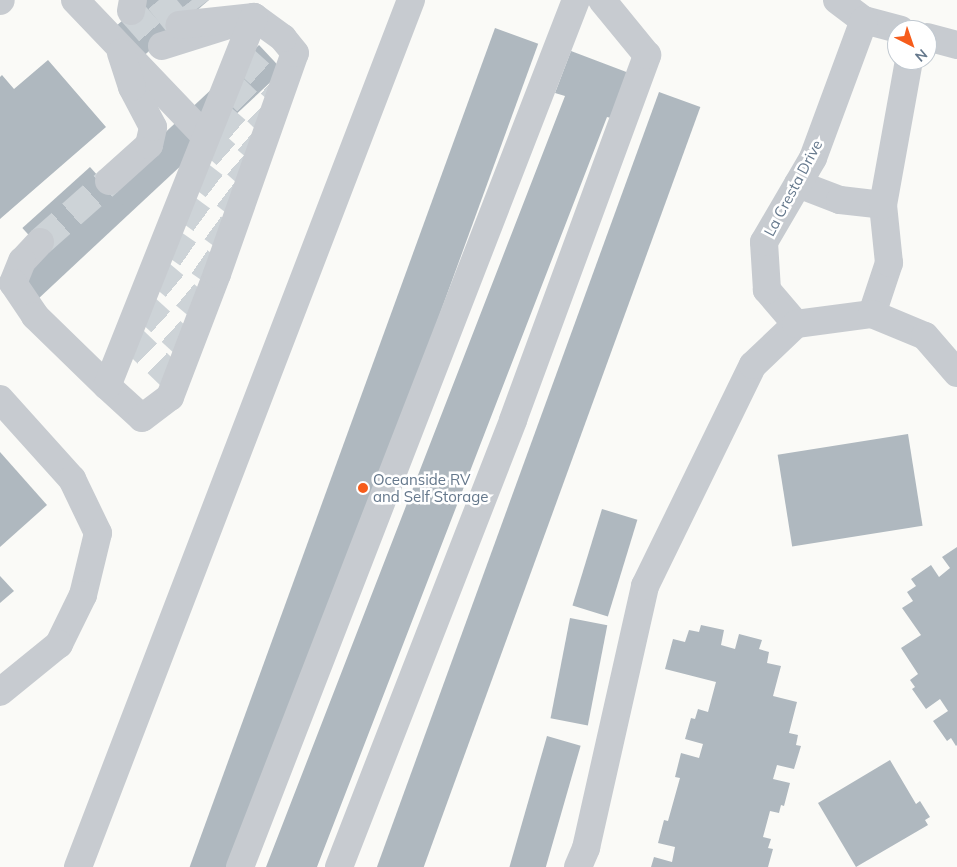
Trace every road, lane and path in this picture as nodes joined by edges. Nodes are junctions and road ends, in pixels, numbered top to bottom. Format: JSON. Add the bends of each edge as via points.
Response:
{"nodes":[{"id":1,"x":74,"y":0,"type":"edge"},
{"id":2,"x":232,"y":0,"type":"edge"},
{"id":3,"x":411,"y":0,"type":"edge"},
{"id":4,"x":576,"y":0,"type":"edge"},
{"id":5,"x":602,"y":0,"type":"edge"},
{"id":6,"x":837,"y":0,"type":"edge"},
{"id":7,"x":258,"y":3,"type":"edge"},
{"id":8,"x":189,"y":16,"type":"dead end"},
{"id":9,"x":864,"y":20,"type":"junction"},
{"id":10,"x":887,"y":26,"type":"edge"},
{"id":11,"x":937,"y":40,"type":"edge"},
{"id":12,"x":957,"y":45,"type":"edge"},
{"id":13,"x":162,"y":46,"type":"dead end"},
{"id":14,"x":120,"y":47,"type":"junction"},
{"id":15,"x":907,"y":70,"type":"edge"},
{"id":16,"x":205,"y":136,"type":"junction"},
{"id":17,"x":109,"y":181,"type":"tunnel mouth"},
{"id":18,"x":798,"y":184,"type":"junction"},
{"id":19,"x":883,"y":205,"type":"junction"},
{"id":20,"x":40,"y":242,"type":"tunnel mouth"},
{"id":21,"x":872,"y":314,"type":"junction"},
{"id":22,"x":796,"y":324,"type":"junction"},
{"id":23,"x":957,"y":373,"type":"edge"},
{"id":24,"x":107,"y":386,"type":"junction"},
{"id":25,"x":0,"y":399,"type":"edge"},
{"id":26,"x":0,"y":692,"type":"edge"},
{"id":27,"x":78,"y":867,"type":"edge"},
{"id":28,"x":240,"y":867,"type":"edge"},
{"id":29,"x":339,"y":867,"type":"edge"},
{"id":30,"x":578,"y":867,"type":"edge"}],
"edges":[{"from":1,"to":14,"type":"street"},
{"from":2,"to":7,"type":"street"},
{"from":3,"to":27,"type":"street"},
{"from":4,"to":28,"type":"street"},
{"from":5,"to":29,"type":"street","via":[[647,55],[513,420]]},
{"from":6,"to":9,"type":"street"},
{"from":7,"to":8,"type":"street"},
{"from":7,"to":13,"type":"street"},
{"from":7,"to":16,"type":"street"},
{"from":7,"to":24,"type":"street","via":[[295,53],[170,398],[142,418]]},
{"from":9,"to":10,"type":"street"},
{"from":9,"to":18,"type":"street","name":"La Cresta Drive","via":[[813,158]]},
{"from":11,"to":12,"type":"street"},
{"from":14,"to":16,"type":"street"},
{"from":14,"to":17,"type":"street","via":[[132,87],[153,127],[149,145]]},
{"from":15,"to":19,"type":"street"},
{"from":16,"to":24,"type":"street"},
{"from":18,"to":19,"type":"street","via":[[840,200]]},
{"from":18,"to":22,"type":"street","name":"La Cresta Drive","via":[[764,242],[767,290]]},
{"from":19,"to":21,"type":"street","via":[[889,263]]},
{"from":20,"to":24,"type":"street","via":[[22,261],[13,283],[35,316]]},
{"from":21,"to":22,"type":"street"},
{"from":21,"to":23,"type":"street","via":[[925,336]]},
{"from":22,"to":30,"type":"street","via":[[753,365],[645,586],[586,848]]},
{"from":25,"to":26,"type":"street","via":[[72,479],[98,533],[83,595],[59,644]]}]}
